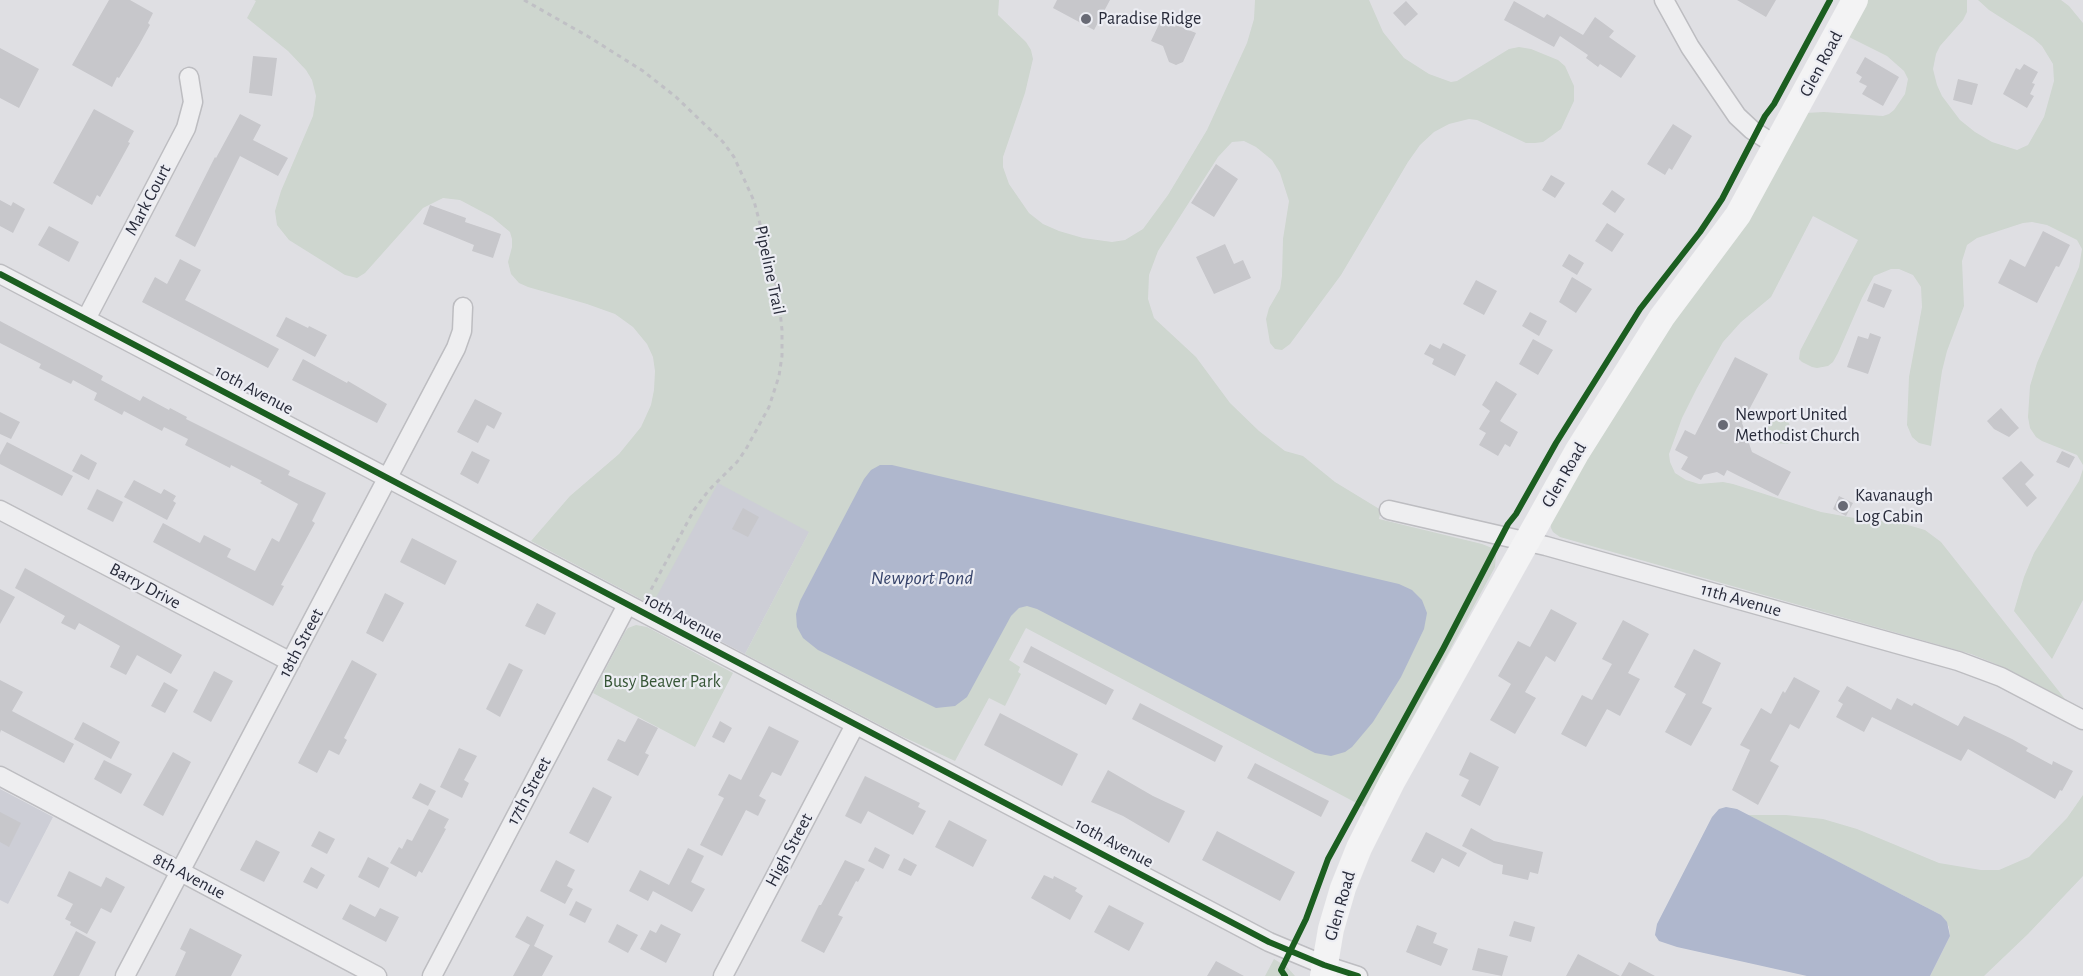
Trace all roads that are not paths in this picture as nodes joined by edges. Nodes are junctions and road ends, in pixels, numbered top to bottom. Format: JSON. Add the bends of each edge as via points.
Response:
{"nodes":[{"id":1,"x":1664,"y":0,"type":"edge"},
{"id":2,"x":1855,"y":0,"type":"edge"},
{"id":3,"x":189,"y":77,"type":"dead end"},
{"id":4,"x":1777,"y":146,"type":"junction"},
{"id":5,"x":0,"y":274,"type":"edge"},
{"id":6,"x":463,"y":307,"type":"dead end"},
{"id":7,"x":86,"y":319,"type":"junction"},
{"id":8,"x":389,"y":477,"type":"junction"},
{"id":9,"x":0,"y":510,"type":"edge"},
{"id":10,"x":1389,"y":510,"type":"dead end"},
{"id":11,"x":1526,"y":541,"type":"junction"},
{"id":12,"x":633,"y":608,"type":"junction"},
{"id":13,"x":291,"y":662,"type":"junction"},
{"id":14,"x":2083,"y":720,"type":"edge"},
{"id":15,"x":855,"y":725,"type":"junction"},
{"id":16,"x":0,"y":776,"type":"edge"},
{"id":17,"x":180,"y":872,"type":"junction"},
{"id":18,"x":1324,"y":970,"type":"edge"},
{"id":19,"x":125,"y":976,"type":"edge"},
{"id":20,"x":377,"y":976,"type":"edge"},
{"id":21,"x":432,"y":976,"type":"edge"},
{"id":22,"x":723,"y":976,"type":"edge"},
{"id":23,"x":1358,"y":976,"type":"edge"}],
"edges":[{"from":1,"to":4,"type":"street","via":[[1690,47],[1737,116]]},
{"from":2,"to":4,"type":"street","name":"Glen Road"},
{"from":3,"to":7,"type":"street","name":"Mark Court","via":[[192,102],[186,128]]},
{"from":4,"to":11,"type":"street","name":"Glen Road","via":[[1728,230],[1639,352]]},
{"from":5,"to":7,"type":"street","name":"10th Avenue"},
{"from":6,"to":8,"type":"street","name":"18th Street","via":[[459,341]]},
{"from":7,"to":8,"type":"street","name":"10th Avenue"},
{"from":8,"to":12,"type":"street","name":"10th Avenue"},
{"from":8,"to":13,"type":"street","name":"18th Street"},
{"from":9,"to":13,"type":"street","name":"Barry Drive"},
{"from":10,"to":11,"type":"street","name":"11th Avenue"},
{"from":11,"to":14,"type":"street","name":"11th Avenue","via":[[1964,663],[2009,681]]},
{"from":11,"to":18,"type":"street","name":"Glen Road","via":[[1359,848],[1334,917]]},
{"from":12,"to":15,"type":"street","name":"10th Avenue"},
{"from":12,"to":21,"type":"street","name":"17th Street"},
{"from":13,"to":17,"type":"street","name":"18th Street"},
{"from":15,"to":18,"type":"street","name":"10th Avenue"},
{"from":15,"to":22,"type":"street","name":"High Street"},
{"from":16,"to":17,"type":"street","name":"8th Avenue"},
{"from":17,"to":19,"type":"street","name":"18th Street"},
{"from":17,"to":20,"type":"street","name":"8th Avenue"},
{"from":18,"to":23,"type":"street","name":"10th Avenue"}]}
